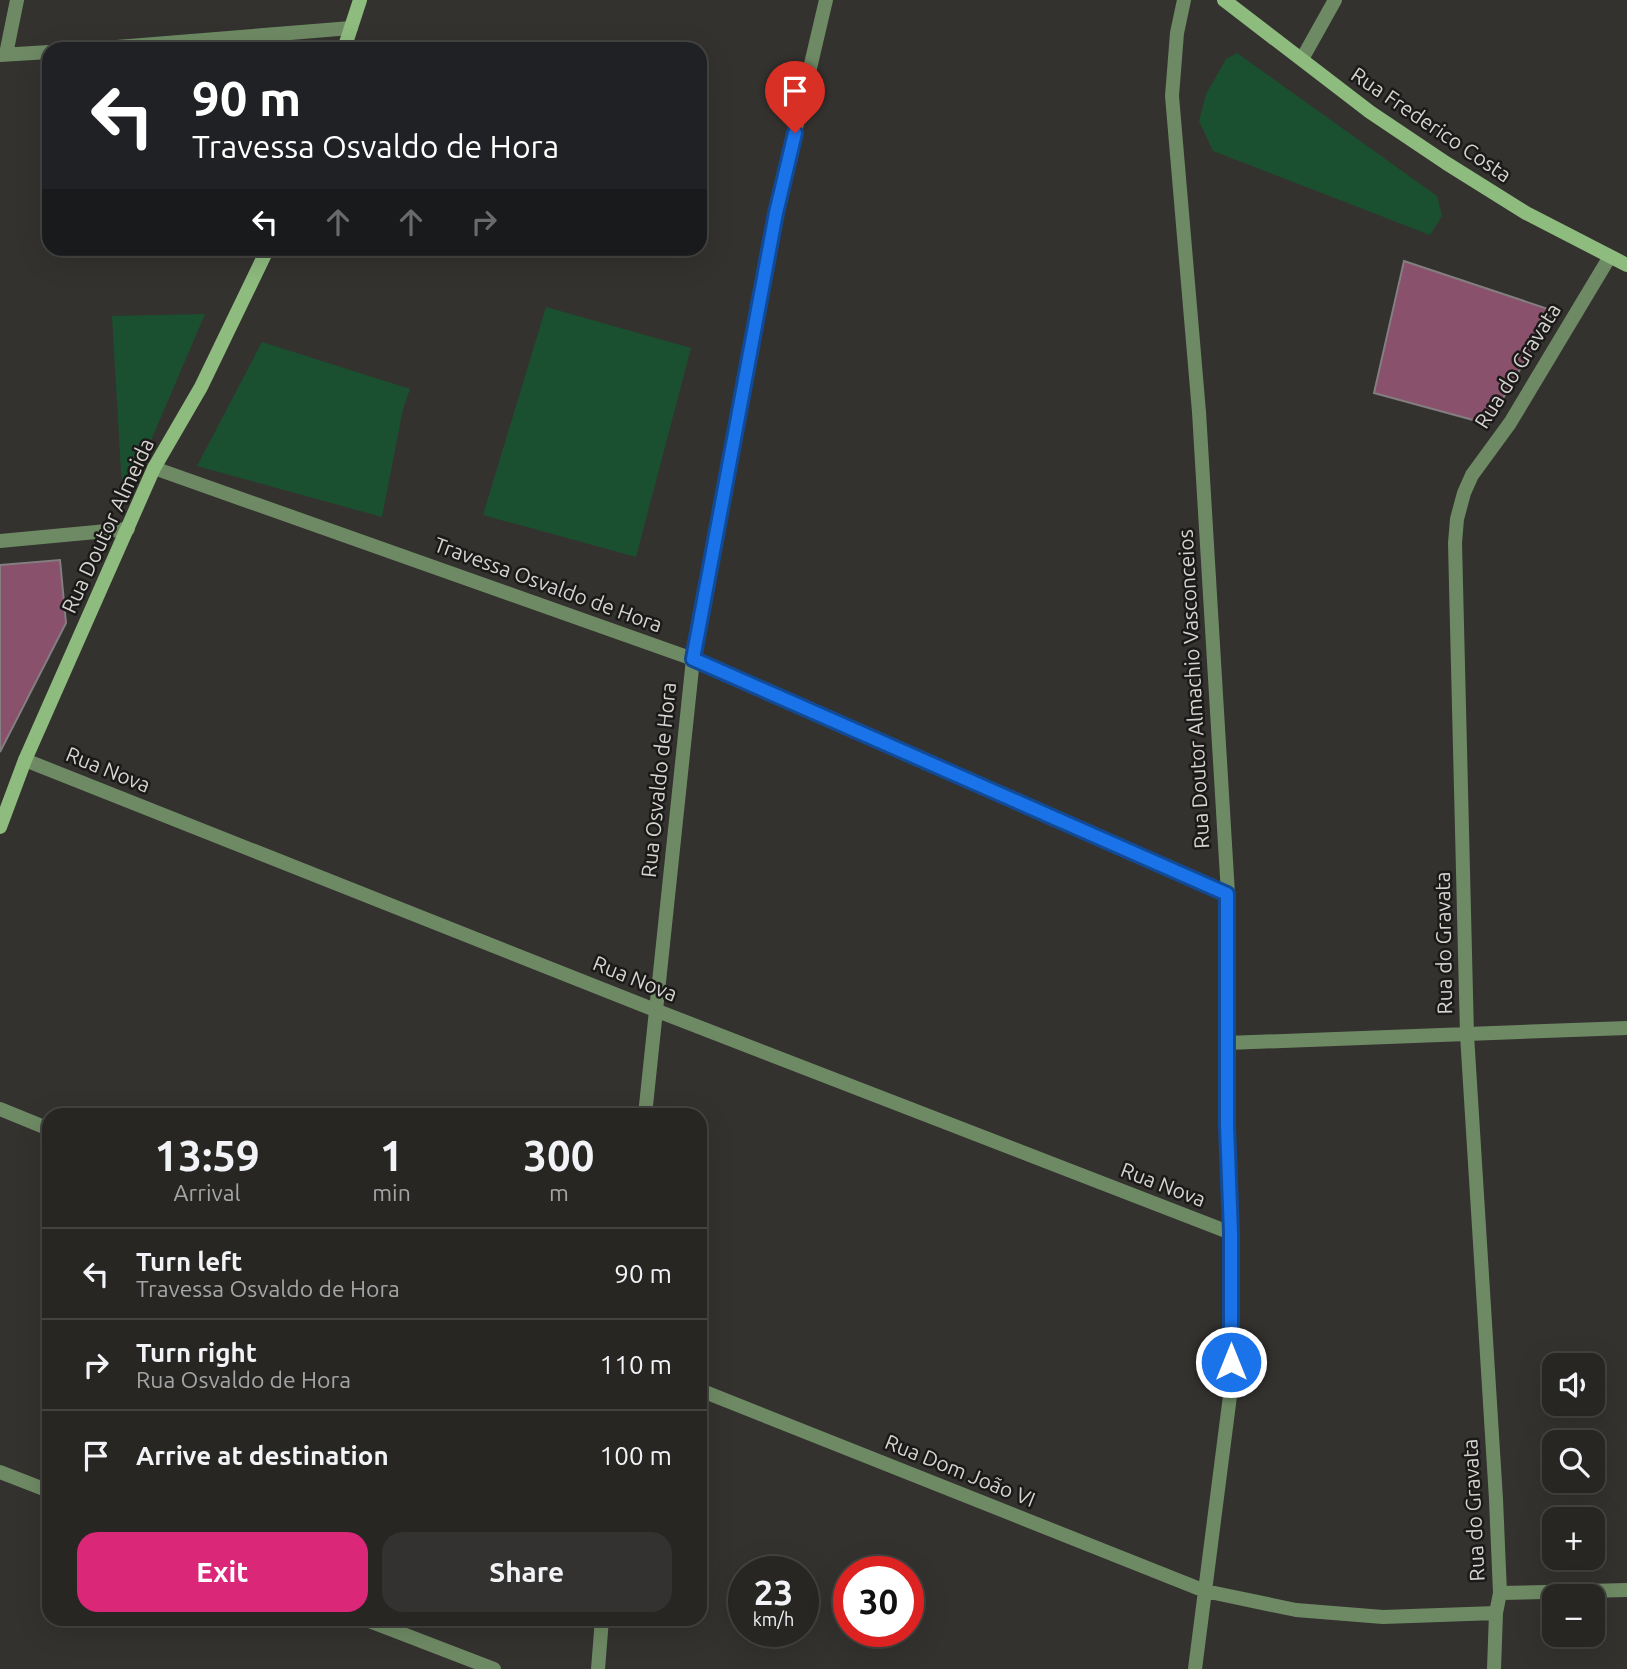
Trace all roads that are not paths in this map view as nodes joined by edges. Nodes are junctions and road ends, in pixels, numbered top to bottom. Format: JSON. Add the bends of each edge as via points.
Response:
{"nodes":[{"id":1,"x":17,"y":0,"type":"edge"},
{"id":2,"x":360,"y":0,"type":"edge"},
{"id":3,"x":826,"y":0,"type":"edge"},
{"id":4,"x":1184,"y":0,"type":"edge"},
{"id":5,"x":1224,"y":0,"type":"edge"},
{"id":6,"x":1335,"y":0,"type":"edge"},
{"id":7,"x":351,"y":28,"type":"junction"},
{"id":8,"x":178,"y":42,"type":"edge"},
{"id":9,"x":346,"y":42,"type":"edge"},
{"id":10,"x":42,"y":52,"type":"edge"},
{"id":11,"x":3,"y":55,"type":"edge"},
{"id":12,"x":1302,"y":60,"type":"junction"},
{"id":13,"x":264,"y":256,"type":"edge"},
{"id":14,"x":1609,"y":258,"type":"junction"},
{"id":15,"x":1627,"y":265,"type":"edge"},
{"id":16,"x":154,"y":468,"type":"junction"},
{"id":17,"x":128,"y":529,"type":"junction"},
{"id":18,"x":0,"y":541,"type":"edge"},
{"id":19,"x":693,"y":659,"type":"junction"},
{"id":20,"x":25,"y":760,"type":"junction"},
{"id":21,"x":2,"y":817,"type":"edge"},
{"id":22,"x":1227,"y":894,"type":"junction"},
{"id":23,"x":655,"y":1010,"type":"junction"},
{"id":24,"x":1627,"y":1028,"type":"edge"},
{"id":25,"x":1467,"y":1035,"type":"junction"},
{"id":26,"x":1227,"y":1043,"type":"junction"},
{"id":27,"x":646,"y":1108,"type":"edge"},
{"id":28,"x":0,"y":1109,"type":"edge"},
{"id":29,"x":42,"y":1126,"type":"edge"},
{"id":30,"x":1231,"y":1233,"type":"junction"},
{"id":31,"x":707,"y":1393,"type":"edge"},
{"id":32,"x":0,"y":1472,"type":"edge"},
{"id":33,"x":42,"y":1489,"type":"edge"},
{"id":34,"x":1627,"y":1590,"type":"edge"},
{"id":35,"x":1205,"y":1591,"type":"junction"},
{"id":36,"x":1500,"y":1593,"type":"junction"},
{"id":37,"x":1496,"y":1613,"type":"junction"},
{"id":38,"x":382,"y":1626,"type":"edge"},
{"id":39,"x":601,"y":1626,"type":"edge"},
{"id":40,"x":494,"y":1669,"type":"edge"},
{"id":41,"x":598,"y":1669,"type":"edge"},
{"id":42,"x":1195,"y":1669,"type":"edge"},
{"id":43,"x":1494,"y":1669,"type":"edge"}],
"edges":[{"from":1,"to":11,"type":"street"},
{"from":2,"to":7,"type":"main road"},
{"from":3,"to":19,"type":"street","name":"Rua Osvaldo de Hora","via":[[776,213]]},
{"from":4,"to":22,"type":"street","name":"Rua Doutor Almachio Vasconceios","via":[[1172,96],[1199,412]]},
{"from":5,"to":12,"type":"main road","name":"Rua Frederico Costa"},
{"from":6,"to":12,"type":"street"},
{"from":7,"to":8,"type":"street"},
{"from":7,"to":9,"type":"main road"},
{"from":10,"to":11,"type":"street"},
{"from":12,"to":14,"type":"main road","name":"Rua Frederico Costa","via":[[1370,113],[1446,163]]},
{"from":13,"to":16,"type":"main road","name":"Rua Doutor Almeida","via":[[201,387]]},
{"from":14,"to":15,"type":"main road","name":"Rua Frederico Costa"},
{"from":14,"to":25,"type":"street","name":"Rua do Gravata","via":[[1510,423],[1472,475],[1457,519]]},
{"from":16,"to":17,"type":"main road","name":"Rua Doutor Almeida"},
{"from":16,"to":19,"type":"street","name":"Travessa Osvaldo de Hora"},
{"from":17,"to":18,"type":"street"},
{"from":17,"to":20,"type":"main road","name":"Rua Doutor Almeida"},
{"from":19,"to":22,"type":"street","name":"Travessa Osvaldo de Hora"},
{"from":19,"to":23,"type":"street","name":"Rua Osvaldo de Hora"},
{"from":20,"to":21,"type":"main road","name":"Rua Doutor Almeida"},
{"from":20,"to":23,"type":"street","name":"Rua Nova"},
{"from":22,"to":26,"type":"street","name":"Rua Doutor Almachio Vasconceios"},
{"from":23,"to":27,"type":"street","name":"Rua Osvaldo de Hora"},
{"from":23,"to":30,"type":"street","name":"Rua Nova"},
{"from":24,"to":25,"type":"street"},
{"from":25,"to":26,"type":"street"},
{"from":25,"to":36,"type":"street","name":"Rua do Gravata"},
{"from":26,"to":30,"type":"street","name":"Rua Doutor Almachio Vasconceios"},
{"from":28,"to":29,"type":"street"},
{"from":30,"to":35,"type":"street","name":"Rua Doutor Almachio Vasconceios","via":[[1231,1388]]},
{"from":31,"to":35,"type":"street","name":"Rua Dom João VI"},
{"from":32,"to":33,"type":"street"},
{"from":34,"to":36,"type":"street"},
{"from":35,"to":37,"type":"street","name":"Rua Dom João VI","via":[[1309,1611],[1383,1617]]},
{"from":35,"to":42,"type":"street","name":"Rua Doutor Almachio Vasconceios"},
{"from":36,"to":37,"type":"street","name":"Rua do Gravata"},
{"from":37,"to":43,"type":"street","name":"Rua do Gravata"},
{"from":38,"to":40,"type":"street"},
{"from":39,"to":41,"type":"street"}]}
